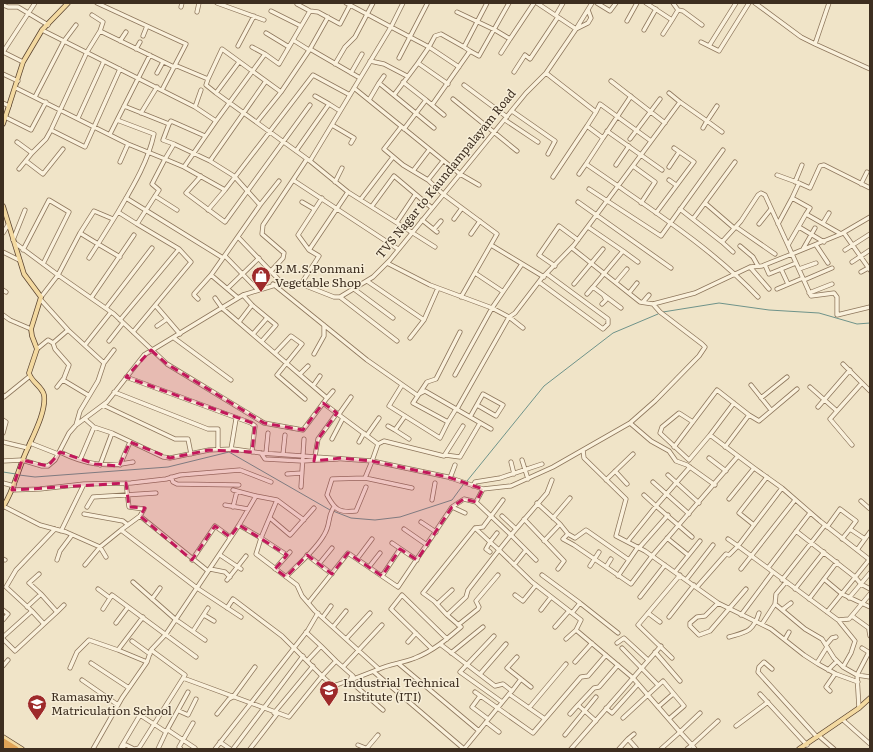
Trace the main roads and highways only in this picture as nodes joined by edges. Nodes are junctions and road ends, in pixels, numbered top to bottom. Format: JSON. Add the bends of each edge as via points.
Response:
{"nodes":[{"id":1,"x":68,"y":3,"type":"edge"},
{"id":2,"x":3,"y":124,"type":"edge"},
{"id":3,"x":3,"y":210,"type":"edge"},
{"id":4,"x":3,"y":506,"type":"edge"},
{"id":5,"x":870,"y":698,"type":"edge"},
{"id":6,"x":3,"y":737,"type":"edge"},
{"id":7,"x":3,"y":741,"type":"edge"},
{"id":8,"x":3,"y":747,"type":"edge"},
{"id":9,"x":8,"y":749,"type":"edge"},
{"id":10,"x":16,"y":749,"type":"edge"},
{"id":11,"x":22,"y":749,"type":"edge"},
{"id":12,"x":799,"y":749,"type":"edge"}],
"edges":[{"from":1,"to":2,"type":"main road","via":[[42,30],[24,62]]},
{"from":3,"to":4,"type":"main road","via":[[26,279],[41,298],[31,329],[37,350],[30,368],[30,376],[44,398],[42,412],[14,486]]},
{"from":5,"to":12,"type":"main road","via":[[843,720]]},
{"from":6,"to":11,"type":"main road"},
{"from":7,"to":10,"type":"highway"},
{"from":8,"to":9,"type":"highway"}]}
